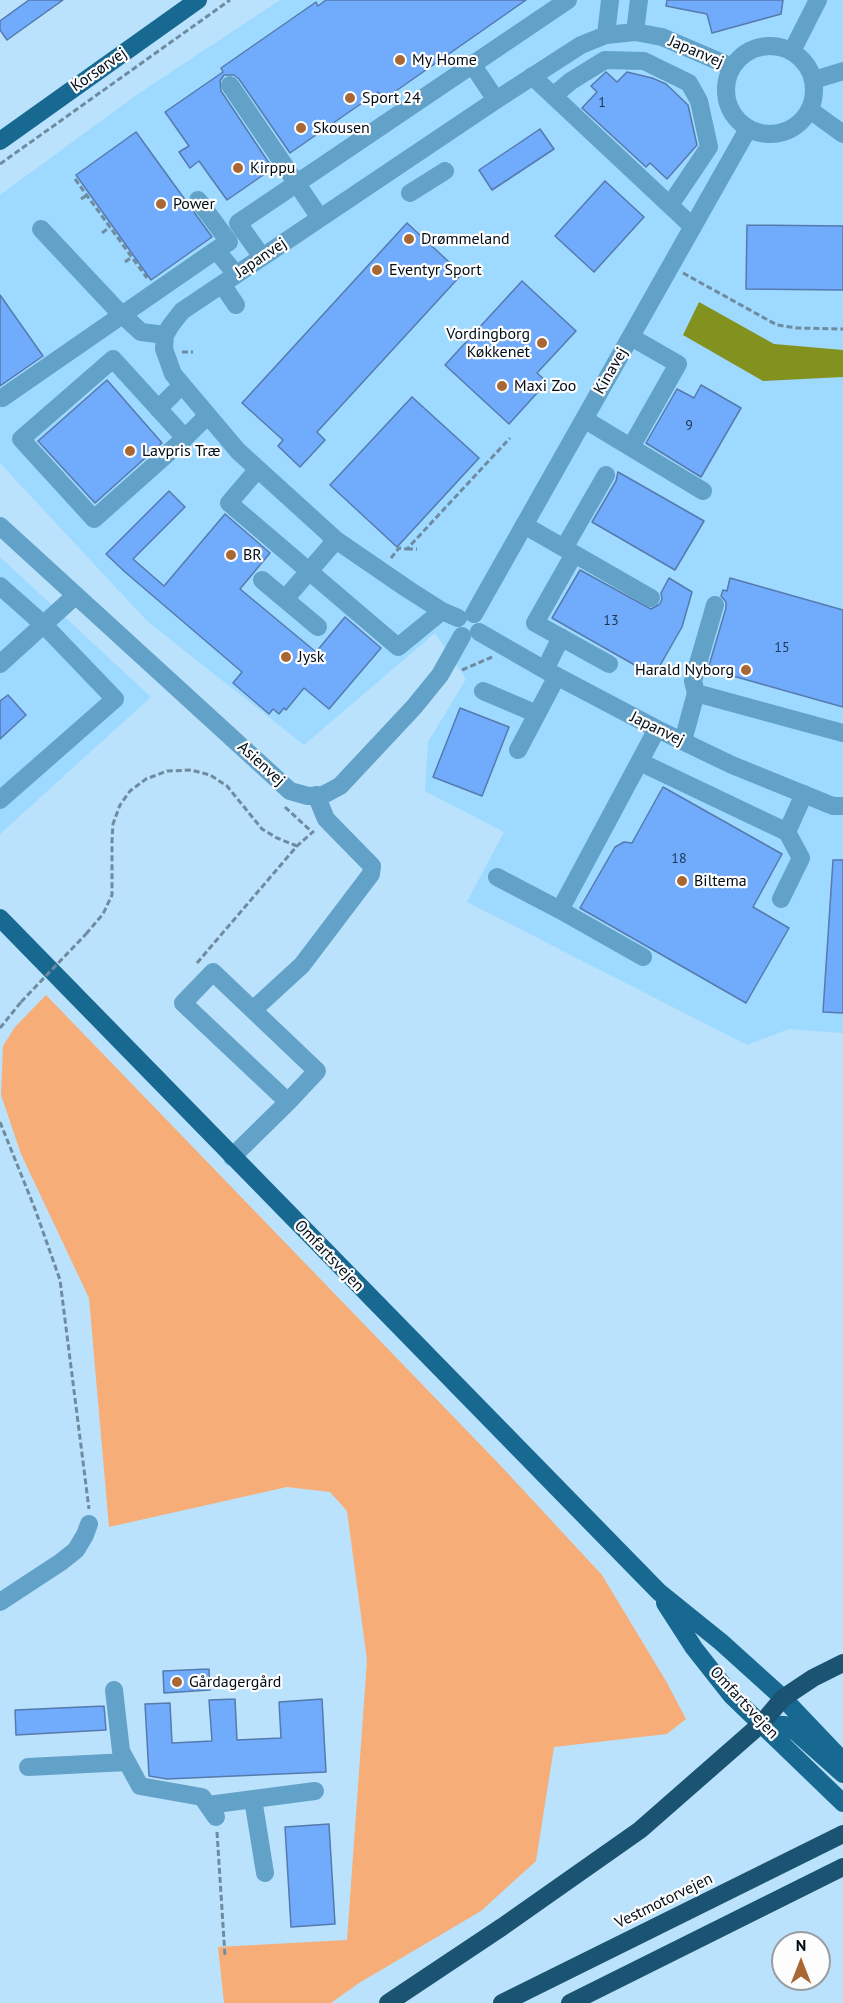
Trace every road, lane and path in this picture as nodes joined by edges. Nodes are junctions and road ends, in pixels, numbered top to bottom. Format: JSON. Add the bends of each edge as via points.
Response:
{"nodes":[{"id":1,"x":198,"y":0,"type":"edge"},
{"id":2,"x":230,"y":0,"type":"edge"},
{"id":3,"x":568,"y":0,"type":"edge"},
{"id":4,"x":610,"y":0,"type":"edge"},
{"id":5,"x":639,"y":0,"type":"edge"},
{"id":6,"x":818,"y":0,"type":"edge"},
{"id":7,"x":635,"y":32,"type":"junction"},
{"id":8,"x":606,"y":35,"type":"junction"},
{"id":9,"x":792,"y":51,"type":"junction"},
{"id":10,"x":472,"y":64,"type":"junction"},
{"id":11,"x":732,"y":67,"type":"junction"},
{"id":12,"x":843,"y":71,"type":"edge"},
{"id":13,"x":532,"y":76,"type":"junction"},
{"id":14,"x":814,"y":80,"type":"junction"},
{"id":15,"x":230,"y":85,"type":"dead end"},
{"id":16,"x":553,"y":96,"type":"junction"},
{"id":17,"x":496,"y":100,"type":"junction"},
{"id":18,"x":810,"y":110,"type":"junction"},
{"id":19,"x":748,"y":129,"type":"junction"},
{"id":20,"x":843,"y":134,"type":"edge"},
{"id":21,"x":0,"y":141,"type":"edge"},
{"id":22,"x":0,"y":164,"type":"edge"},
{"id":23,"x":445,"y":171,"type":"dead end"},
{"id":24,"x":75,"y":179,"type":"dead end"},
{"id":25,"x":297,"y":184,"type":"junction"},
{"id":26,"x":411,"y":194,"type":"dead end"},
{"id":27,"x":87,"y":195,"type":"junction"},
{"id":28,"x":81,"y":199,"type":"dead end"},
{"id":29,"x":198,"y":200,"type":"dead end"},
{"id":30,"x":670,"y":205,"type":"junction"},
{"id":31,"x":320,"y":218,"type":"junction"},
{"id":32,"x":110,"y":227,"type":"junction"},
{"id":33,"x":693,"y":227,"type":"junction"},
{"id":34,"x":41,"y":229,"type":"dead end"},
{"id":35,"x":102,"y":233,"type":"dead end"},
{"id":36,"x":216,"y":250,"type":"junction"},
{"id":37,"x":132,"y":257,"type":"junction"},
{"id":38,"x":262,"y":257,"type":"junction"},
{"id":39,"x":125,"y":262,"type":"dead end"},
{"id":40,"x":671,"y":266,"type":"junction"},
{"id":41,"x":229,"y":279,"type":"junction"},
{"id":42,"x":157,"y":291,"type":"junction"},
{"id":43,"x":236,"y":305,"type":"dead end"},
{"id":44,"x":123,"y":315,"type":"junction"},
{"id":45,"x":843,"y":329,"type":"edge"},
{"id":46,"x":165,"y":335,"type":"junction"},
{"id":47,"x":631,"y":337,"type":"junction"},
{"id":48,"x":182,"y":385,"type":"junction"},
{"id":49,"x":2,"y":398,"type":"dead end"},
{"id":50,"x":158,"y":409,"type":"junction"},
{"id":51,"x":207,"y":415,"type":"junction"},
{"id":52,"x":584,"y":419,"type":"junction"},
{"id":53,"x":185,"y":438,"type":"junction"},
{"id":54,"x":510,"y":438,"type":"dead end"},
{"id":55,"x":631,"y":447,"type":"junction"},
{"id":56,"x":258,"y":469,"type":"junction"},
{"id":57,"x":606,"y":475,"type":"dead end"},
{"id":58,"x":703,"y":491,"type":"dead end"},
{"id":59,"x":524,"y":525,"type":"junction"},
{"id":60,"x":0,"y":526,"type":"edge"},
{"id":61,"x":336,"y":540,"type":"junction"},
{"id":62,"x":407,"y":549,"type":"junction"},
{"id":63,"x":417,"y":549,"type":"dead end"},
{"id":64,"x":569,"y":551,"type":"junction"},
{"id":65,"x":380,"y":570,"type":"junction"},
{"id":66,"x":309,"y":571,"type":"junction"},
{"id":67,"x":262,"y":580,"type":"dead end"},
{"id":68,"x":0,"y":586,"type":"edge"},
{"id":69,"x":76,"y":595,"type":"junction"},
{"id":70,"x":651,"y":598,"type":"dead end"},
{"id":71,"x":285,"y":599,"type":"junction"},
{"id":72,"x":715,"y":605,"type":"dead end"},
{"id":73,"x":463,"y":622,"type":"junction"},
{"id":74,"x":44,"y":624,"type":"junction"},
{"id":75,"x":318,"y":627,"type":"dead end"},
{"id":76,"x":561,"y":637,"type":"junction"},
{"id":77,"x":0,"y":664,"type":"edge"},
{"id":78,"x":609,"y":664,"type":"dead end"},
{"id":79,"x":551,"y":673,"type":"junction"},
{"id":80,"x":483,"y":691,"type":"dead end"},
{"id":81,"x":696,"y":693,"type":"junction"},
{"id":82,"x":537,"y":714,"type":"junction"},
{"id":83,"x":657,"y":729,"type":"junction"},
{"id":84,"x":843,"y":733,"type":"edge"},
{"id":85,"x":683,"y":741,"type":"junction"},
{"id":86,"x":519,"y":750,"type":"dead end"},
{"id":87,"x":640,"y":762,"type":"junction"},
{"id":88,"x":804,"y":794,"type":"junction"},
{"id":89,"x":316,"y":795,"type":"junction"},
{"id":90,"x":0,"y":800,"type":"edge"},
{"id":91,"x":843,"y":806,"type":"edge"},
{"id":92,"x":787,"y":832,"type":"junction"},
{"id":93,"x":497,"y":877,"type":"dead end"},
{"id":94,"x":781,"y":899,"type":"dead end"},
{"id":95,"x":560,"y":910,"type":"junction"},
{"id":96,"x":0,"y":918,"type":"edge"},
{"id":97,"x":643,"y":957,"type":"dead end"},
{"id":98,"x":207,"y":978,"type":"junction"},
{"id":99,"x":253,"y":1010,"type":"junction"},
{"id":100,"x":0,"y":1028,"type":"edge"},
{"id":101,"x":288,"y":1102,"type":"junction"},
{"id":102,"x":0,"y":1122,"type":"edge"},
{"id":103,"x":232,"y":1157,"type":"junction"},
{"id":104,"x":89,"y":1524,"type":"joint"},
{"id":105,"x":658,"y":1592,"type":"junction"},
{"id":106,"x":0,"y":1602,"type":"edge"},
{"id":107,"x":843,"y":1663,"type":"edge"},
{"id":108,"x":114,"y":1690,"type":"dead end"},
{"id":109,"x":783,"y":1698,"type":"junction"},
{"id":110,"x":761,"y":1724,"type":"junction"},
{"id":111,"x":843,"y":1761,"type":"edge"},
{"id":112,"x":127,"y":1762,"type":"junction"},
{"id":113,"x":28,"y":1767,"type":"dead end"},
{"id":114,"x":843,"y":1774,"type":"edge"},
{"id":115,"x":315,"y":1791,"type":"dead end"},
{"id":116,"x":253,"y":1799,"type":"junction"},
{"id":117,"x":843,"y":1803,"type":"edge"},
{"id":118,"x":212,"y":1811,"type":"junction"},
{"id":119,"x":843,"y":1834,"type":"edge"},
{"id":120,"x":843,"y":1867,"type":"edge"},
{"id":121,"x":265,"y":1873,"type":"dead end"},
{"id":122,"x":225,"y":1956,"type":"dead end"},
{"id":123,"x":388,"y":2003,"type":"edge"},
{"id":124,"x":502,"y":2003,"type":"edge"},
{"id":125,"x":570,"y":2003,"type":"edge"}],
"edges":[{"from":1,"to":21,"type":"main road","name":"Korsørvej"},
{"from":2,"to":22,"type":"path"},
{"from":3,"to":10,"type":"street"},
{"from":4,"to":8,"type":"street"},
{"from":5,"to":7,"type":"street"},
{"from":6,"to":9,"type":"street"},
{"from":7,"to":8,"type":"street","name":"Japanvej"},
{"from":7,"to":11,"type":"street","name":"Japanvej","via":[[662,37]]},
{"from":8,"to":13,"type":"street","name":"Japanvej","via":[[581,45]]},
{"from":9,"to":11,"type":"street","via":[[779,46],[752,49]]},
{"from":9,"to":14,"type":"street","via":[[802,59]]},
{"from":10,"to":17,"type":"street"},
{"from":10,"to":25,"type":"street"},
{"from":11,"to":19,"type":"street","via":[[726,94],[733,114]]},
{"from":12,"to":14,"type":"street"},
{"from":13,"to":16,"type":"street"},
{"from":13,"to":17,"type":"street","name":"Japanvej"},
{"from":14,"to":18,"type":"street"},
{"from":15,"to":25,"type":"street"},
{"from":16,"to":30,"type":"street"},
{"from":16,"to":30,"type":"street","via":[[605,60],[644,61],[689,83],[699,101],[709,147]]},
{"from":17,"to":31,"type":"street","name":"Japanvej"},
{"from":18,"to":19,"type":"street","via":[[790,130],[762,134]]},
{"from":18,"to":20,"type":"street"},
{"from":19,"to":33,"type":"street","name":"Kinavej"},
{"from":23,"to":26,"type":"street"},
{"from":24,"to":27,"type":"path"},
{"from":25,"to":31,"type":"street"},
{"from":25,"to":38,"type":"street","via":[[238,223]]},
{"from":27,"to":28,"type":"path"},
{"from":27,"to":32,"type":"path"},
{"from":29,"to":36,"type":"street","via":[[229,242]]},
{"from":30,"to":33,"type":"street"},
{"from":31,"to":38,"type":"street","name":"Japanvej"},
{"from":32,"to":35,"type":"path"},
{"from":32,"to":37,"type":"path"},
{"from":33,"to":40,"type":"street","name":"Kinavej"},
{"from":34,"to":44,"type":"street"},
{"from":36,"to":41,"type":"street"},
{"from":36,"to":42,"type":"street"},
{"from":37,"to":39,"type":"path"},
{"from":37,"to":42,"type":"path"},
{"from":38,"to":41,"type":"street","name":"Japanvej"},
{"from":40,"to":45,"type":"path","via":[[777,325]]},
{"from":40,"to":47,"type":"street","name":"Kinavej"},
{"from":41,"to":43,"type":"street"},
{"from":41,"to":46,"type":"street","name":"Japanvej","via":[[182,311]]},
{"from":42,"to":44,"type":"street"},
{"from":44,"to":46,"type":"street","via":[[141,332]]},
{"from":44,"to":49,"type":"street"},
{"from":46,"to":48,"type":"street","name":"Japanvej","via":[[164,349],[173,374]]},
{"from":47,"to":52,"type":"street","name":"Kinavej"},
{"from":47,"to":55,"type":"street","via":[[678,364]]},
{"from":48,"to":50,"type":"street"},
{"from":48,"to":51,"type":"street","name":"Japanvej"},
{"from":50,"to":53,"type":"street"},
{"from":50,"to":53,"type":"street","via":[[113,359],[21,439],[94,519]]},
{"from":51,"to":53,"type":"street"},
{"from":51,"to":56,"type":"street","name":"Japanvej"},
{"from":52,"to":55,"type":"street"},
{"from":52,"to":59,"type":"street","name":"Kinavej"},
{"from":54,"to":62,"type":"path"},
{"from":55,"to":58,"type":"street"},
{"from":56,"to":61,"type":"street","name":"Japanvej"},
{"from":56,"to":66,"type":"street","via":[[229,503]]},
{"from":57,"to":64,"type":"street"},
{"from":59,"to":64,"type":"street"},
{"from":59,"to":73,"type":"street","name":"Kinavej"},
{"from":60,"to":69,"type":"street","name":"Asienvej"},
{"from":61,"to":65,"type":"street","name":"Japanvej"},
{"from":61,"to":66,"type":"street"},
{"from":62,"to":63,"type":"path"},
{"from":62,"to":65,"type":"path","via":[[399,548]]},
{"from":64,"to":70,"type":"street"},
{"from":64,"to":76,"type":"street","via":[[535,623]]},
{"from":65,"to":73,"type":"street","name":"Japanvej"},
{"from":66,"to":71,"type":"street"},
{"from":66,"to":73,"type":"street","via":[[398,647]]},
{"from":67,"to":71,"type":"street"},
{"from":68,"to":74,"type":"street"},
{"from":69,"to":74,"type":"street"},
{"from":69,"to":89,"type":"street","name":"Asienvej","via":[[290,791]]},
{"from":71,"to":75,"type":"street"},
{"from":72,"to":81,"type":"street","via":[[693,681]]},
{"from":73,"to":79,"type":"street","name":"Japanvej"},
{"from":73,"to":89,"type":"street","via":[[440,675],[414,707],[340,786]]},
{"from":74,"to":77,"type":"street"},
{"from":74,"to":90,"type":"street","via":[[115,699]]},
{"from":76,"to":78,"type":"street"},
{"from":76,"to":79,"type":"street"},
{"from":79,"to":82,"type":"street"},
{"from":79,"to":83,"type":"street","name":"Japanvej"},
{"from":80,"to":82,"type":"street"},
{"from":81,"to":84,"type":"street"},
{"from":81,"to":85,"type":"street"},
{"from":82,"to":86,"type":"street"},
{"from":83,"to":85,"type":"street","name":"Japanvej"},
{"from":83,"to":87,"type":"street"},
{"from":85,"to":88,"type":"street","name":"Japanvej"},
{"from":87,"to":92,"type":"street"},
{"from":87,"to":95,"type":"street"},
{"from":88,"to":91,"type":"street","name":"Japanvej"},
{"from":88,"to":92,"type":"street"},
{"from":89,"to":99,"type":"street","via":[[326,819],[372,866],[371,874],[302,965]]},
{"from":92,"to":94,"type":"street","via":[[801,858]]},
{"from":93,"to":95,"type":"street"},
{"from":95,"to":97,"type":"street"},
{"from":96,"to":103,"type":"main road","name":"Omfartsvejen"},
{"from":98,"to":99,"type":"street","via":[[213,972]]},
{"from":98,"to":100,"type":"path","bridge":true,"via":[[193,966],[297,846],[262,829],[227,786],[210,775],[191,770],[167,771],[146,778],[120,805],[111,841],[112,895],[103,914]]},
{"from":98,"to":101,"type":"street","via":[[183,1003]]},
{"from":99,"to":101,"type":"street","via":[[317,1071]]},
{"from":101,"to":103,"type":"street"},
{"from":102,"to":104,"type":"path","via":[[60,1280]]},
{"from":103,"to":105,"type":"main road","name":"Omfartsvejen"},
{"from":104,"to":106,"type":"street","via":[[76,1550]]},
{"from":105,"to":109,"type":"main road","name":"Omfartsvejen","via":[[722,1642]]},
{"from":105,"to":110,"type":"main road","name":"Omfartsvejen","via":[[694,1648],[731,1695]]},
{"from":107,"to":109,"type":"highway"},
{"from":108,"to":112,"type":"street","via":[[121,1751]]},
{"from":109,"to":110,"type":"highway"},
{"from":109,"to":111,"type":"main road","name":"Omfartsvejen"},
{"from":110,"to":114,"type":"main road","via":[[785,1725]]},
{"from":110,"to":117,"type":"main road","name":"Omfartsvejen"},
{"from":110,"to":123,"type":"highway","via":[[640,1830]]},
{"from":112,"to":113,"type":"street"},
{"from":112,"to":118,"type":"street","via":[[140,1786],[202,1797]]},
{"from":115,"to":116,"type":"street"},
{"from":116,"to":118,"type":"street"},
{"from":116,"to":121,"type":"street"},
{"from":118,"to":122,"type":"path"},
{"from":119,"to":124,"type":"highway","name":"Vestmotorvejen"},
{"from":120,"to":125,"type":"highway"}]}
